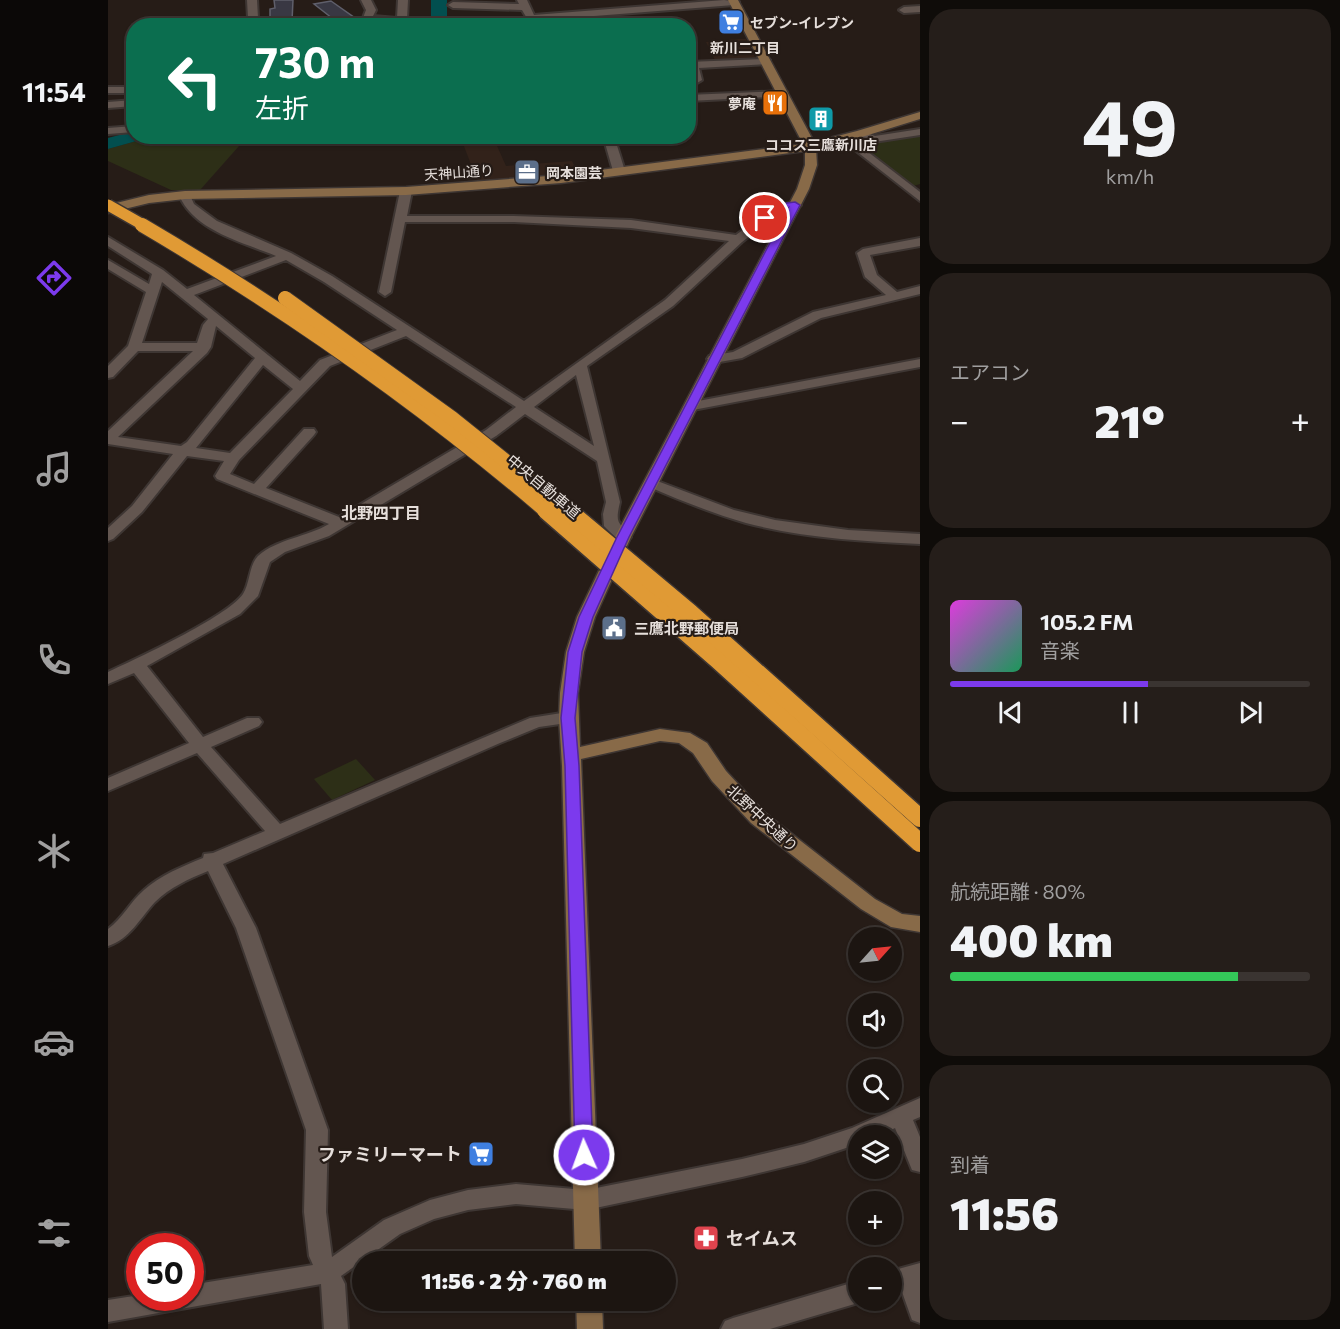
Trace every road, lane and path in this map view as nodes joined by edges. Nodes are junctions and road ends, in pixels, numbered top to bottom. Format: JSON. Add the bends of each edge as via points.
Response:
{"nodes":[{"id":1,"x":252,"y":0,"type":"edge"},
{"id":2,"x":366,"y":0,"type":"edge"},
{"id":3,"x":403,"y":0,"type":"edge"},
{"id":4,"x":595,"y":0,"type":"edge"},
{"id":5,"x":733,"y":1,"type":"edge"},
{"id":6,"x":453,"y":3,"type":"edge"},
{"id":7,"x":523,"y":3,"type":"edge"},
{"id":8,"x":920,"y":9,"type":"edge"},
{"id":9,"x":904,"y":10,"type":"dead end"},
{"id":10,"x":599,"y":13,"type":"junction"},
{"id":11,"x":253,"y":18,"type":"edge"},
{"id":12,"x":368,"y":18,"type":"edge"},
{"id":13,"x":406,"y":18,"type":"edge"},
{"id":14,"x":530,"y":18,"type":"edge"},
{"id":15,"x":562,"y":18,"type":"edge"},
{"id":16,"x":600,"y":18,"type":"edge"},
{"id":17,"x":766,"y":62,"type":"junction"},
{"id":18,"x":696,"y":65,"type":"edge"},
{"id":19,"x":108,"y":90,"type":"edge"},
{"id":20,"x":126,"y":90,"type":"edge"},
{"id":21,"x":783,"y":94,"type":"junction"},
{"id":22,"x":696,"y":98,"type":"edge"},
{"id":23,"x":126,"y":105,"type":"edge"},
{"id":24,"x":108,"y":108,"type":"edge"},
{"id":25,"x":920,"y":115,"type":"edge"},
{"id":26,"x":126,"y":130,"type":"edge"},
{"id":27,"x":108,"y":131,"type":"edge"},
{"id":28,"x":920,"y":132,"type":"edge"},
{"id":29,"x":861,"y":134,"type":"junction"},
{"id":30,"x":846,"y":138,"type":"junction"},
{"id":31,"x":611,"y":144,"type":"edge"},
{"id":32,"x":810,"y":146,"type":"junction"},
{"id":33,"x":619,"y":171,"type":"junction"},
{"id":34,"x":406,"y":191,"type":"junction"},
{"id":35,"x":108,"y":194,"type":"edge"},
{"id":36,"x":185,"y":195,"type":"junction"},
{"id":37,"x":920,"y":198,"type":"edge"},
{"id":38,"x":795,"y":205,"type":"junction"},
{"id":39,"x":108,"y":207,"type":"edge"},
{"id":40,"x":400,"y":219,"type":"junction"},
{"id":41,"x":738,"y":239,"type":"junction"},
{"id":42,"x":109,"y":242,"type":"edge"},
{"id":43,"x":920,"y":242,"type":"edge"},
{"id":44,"x":287,"y":256,"type":"junction"},
{"id":45,"x":108,"y":264,"type":"edge"},
{"id":46,"x":159,"y":273,"type":"junction"},
{"id":47,"x":151,"y":290,"type":"junction"},
{"id":48,"x":920,"y":290,"type":"edge"},
{"id":49,"x":385,"y":292,"type":"dead end"},
{"id":50,"x":186,"y":294,"type":"junction"},
{"id":51,"x":895,"y":296,"type":"junction"},
{"id":52,"x":216,"y":318,"type":"junction"},
{"id":53,"x":409,"y":330,"type":"junction"},
{"id":54,"x":134,"y":347,"type":"junction"},
{"id":55,"x":204,"y":347,"type":"junction"},
{"id":56,"x":264,"y":358,"type":"junction"},
{"id":57,"x":714,"y":359,"type":"junction"},
{"id":58,"x":914,"y":364,"type":"edge"},
{"id":59,"x":580,"y":365,"type":"junction"},
{"id":60,"x":108,"y":374,"type":"edge"},
{"id":61,"x":920,"y":377,"type":"edge"},
{"id":62,"x":300,"y":388,"type":"junction"},
{"id":63,"x":693,"y":406,"type":"junction"},
{"id":64,"x":525,"y":408,"type":"junction"},
{"id":65,"x":309,"y":432,"type":"dead end"},
{"id":66,"x":108,"y":439,"type":"edge"},
{"id":67,"x":183,"y":451,"type":"junction"},
{"id":68,"x":232,"y":458,"type":"junction"},
{"id":69,"x":604,"y":459,"type":"junction"},
{"id":70,"x":652,"y":483,"type":"junction"},
{"id":71,"x":256,"y":489,"type":"junction"},
{"id":72,"x":340,"y":524,"type":"junction"},
{"id":73,"x":108,"y":536,"type":"edge"},
{"id":74,"x":623,"y":537,"type":"junction"},
{"id":75,"x":920,"y":539,"type":"edge"},
{"id":76,"x":137,"y":665,"type":"junction"},
{"id":77,"x":108,"y":679,"type":"edge"},
{"id":78,"x":568,"y":718,"type":"junction"},
{"id":79,"x":253,"y":722,"type":"dead end"},
{"id":80,"x":199,"y":744,"type":"junction"},
{"id":81,"x":572,"y":755,"type":"junction"},
{"id":82,"x":108,"y":785,"type":"edge"},
{"id":83,"x":920,"y":818,"type":"edge"},
{"id":84,"x":276,"y":832,"type":"junction"},
{"id":85,"x":920,"y":843,"type":"edge"},
{"id":86,"x":211,"y":859,"type":"junction"},
{"id":87,"x":920,"y":924,"type":"edge"},
{"id":88,"x":108,"y":939,"type":"edge"},
{"id":89,"x":910,"y":1112,"type":"edge"},
{"id":90,"x":920,"y":1163,"type":"edge"},
{"id":91,"x":586,"y":1200,"type":"junction"},
{"id":92,"x":588,"y":1251,"type":"edge"},
{"id":93,"x":327,"y":1273,"type":"junction"},
{"id":94,"x":906,"y":1277,"type":"edge"},
{"id":95,"x":204,"y":1294,"type":"edge"},
{"id":96,"x":848,"y":1295,"type":"edge"},
{"id":97,"x":126,"y":1308,"type":"edge"},
{"id":98,"x":108,"y":1311,"type":"edge"},
{"id":99,"x":589,"y":1311,"type":"edge"},
{"id":100,"x":920,"y":1312,"type":"edge"},
{"id":101,"x":336,"y":1329,"type":"edge"},
{"id":102,"x":590,"y":1329,"type":"edge"},
{"id":103,"x":733,"y":1329,"type":"edge"}],
"edges":[{"from":1,"to":11,"type":"street"},
{"from":2,"to":12,"type":"street","via":[[372,10]]},
{"from":3,"to":13,"type":"street"},
{"from":4,"to":10,"type":"street"},
{"from":5,"to":10,"type":"street"},
{"from":5,"to":17,"type":"main road"},
{"from":6,"to":7,"type":"street"},
{"from":7,"to":14,"type":"street"},
{"from":8,"to":9,"type":"street"},
{"from":10,"to":15,"type":"street"},
{"from":10,"to":16,"type":"street"},
{"from":17,"to":18,"type":"street"},
{"from":17,"to":21,"type":"main road"},
{"from":19,"to":20,"type":"street"},
{"from":21,"to":22,"type":"street"},
{"from":21,"to":32,"type":"main road"},
{"from":23,"to":24,"type":"street"},
{"from":25,"to":29,"type":"main road","name":"天神山通り"},
{"from":26,"to":27,"type":"street"},
{"from":28,"to":29,"type":"street","via":[[874,139]]},
{"from":29,"to":30,"type":"main road","name":"天神山通り"},
{"from":30,"to":32,"type":"main road","name":"天神山通り"},
{"from":30,"to":37,"type":"street"},
{"from":31,"to":33,"type":"street"},
{"from":32,"to":33,"type":"main road","name":"天神山通り"},
{"from":32,"to":38,"type":"main road","via":[[814,158],[811,173]]},
{"from":33,"to":34,"type":"main road","name":"天神山通り"},
{"from":34,"to":36,"type":"main road","name":"天神山通り"},
{"from":34,"to":40,"type":"street"},
{"from":35,"to":83,"type":"highway","name":"中央自動車道","bridge":true,"via":[[267,287],[417,390],[567,508]]},
{"from":36,"to":39,"type":"main road","name":"天神山通り"},
{"from":36,"to":44,"type":"street","via":[[196,212],[236,236]]},
{"from":38,"to":41,"type":"street","via":[[778,208]]},
{"from":38,"to":57,"type":"main road"},
{"from":39,"to":85,"type":"highway","name":"中央自動車道","bridge":true,"via":[[260,296],[472,450],[651,601]]},
{"from":40,"to":41,"type":"street","via":[[631,224]]},
{"from":40,"to":49,"type":"street"},
{"from":41,"to":59,"type":"street","via":[[669,303]]},
{"from":42,"to":46,"type":"street"},
{"from":43,"to":51,"type":"street","via":[[863,253],[871,277]]},
{"from":44,"to":50,"type":"street"},
{"from":44,"to":53,"type":"street"},
{"from":45,"to":47,"type":"street"},
{"from":46,"to":47,"type":"street"},
{"from":46,"to":50,"type":"street"},
{"from":47,"to":54,"type":"street"},
{"from":48,"to":51,"type":"street"},
{"from":50,"to":52,"type":"street"},
{"from":51,"to":57,"type":"street","via":[[817,315],[737,355]]},
{"from":52,"to":55,"type":"street","via":[[209,325]]},
{"from":52,"to":56,"type":"street"},
{"from":53,"to":62,"type":"street","via":[[325,363]]},
{"from":53,"to":64,"type":"street"},
{"from":54,"to":55,"type":"street"},
{"from":54,"to":60,"type":"street"},
{"from":55,"to":66,"type":"street"},
{"from":56,"to":62,"type":"street"},
{"from":56,"to":67,"type":"street"},
{"from":57,"to":63,"type":"main road"},
{"from":58,"to":61,"type":"street"},
{"from":58,"to":63,"type":"street"},
{"from":59,"to":64,"type":"street"},
{"from":59,"to":69,"type":"street"},
{"from":62,"to":68,"type":"street"},
{"from":63,"to":70,"type":"main road"},
{"from":64,"to":69,"type":"street"},
{"from":64,"to":72,"type":"street","via":[[491,433]]},
{"from":65,"to":71,"type":"street"},
{"from":66,"to":67,"type":"street"},
{"from":67,"to":68,"type":"street"},
{"from":67,"to":73,"type":"street","via":[[137,508]]},
{"from":68,"to":71,"type":"street","via":[[222,476]]},
{"from":69,"to":74,"type":"street","via":[[613,502],[611,526]]},
{"from":70,"to":74,"type":"main road"},
{"from":70,"to":75,"type":"street","via":[[731,514],[772,523]]},
{"from":71,"to":72,"type":"street"},
{"from":72,"to":76,"type":"street","via":[[268,556],[250,596],[234,611]]},
{"from":74,"to":78,"type":"main road","via":[[586,617],[575,652]]},
{"from":76,"to":77,"type":"street"},
{"from":76,"to":80,"type":"street"},
{"from":78,"to":81,"type":"main road"},
{"from":78,"to":84,"type":"street","via":[[536,722],[515,730]]},
{"from":79,"to":80,"type":"street"},
{"from":80,"to":82,"type":"street"},
{"from":80,"to":84,"type":"street"},
{"from":81,"to":87,"type":"main road","name":"北野中央通り","via":[[660,735],[689,740],[700,748],[735,794],[788,843],[884,914]]},
{"from":81,"to":91,"type":"main road"},
{"from":84,"to":86,"type":"street"},
{"from":86,"to":88,"type":"street","via":[[173,878],[149,896],[124,927]]},
{"from":86,"to":93,"type":"street","via":[[246,928],[317,1130],[315,1212],[320,1256]]},
{"from":89,"to":90,"type":"street"},
{"from":89,"to":91,"type":"street","via":[[804,1153]]},
{"from":91,"to":92,"type":"main road"},
{"from":91,"to":93,"type":"street","via":[[516,1194],[430,1210],[392,1227]]},
{"from":93,"to":95,"type":"street"},
{"from":93,"to":101,"type":"street","via":[[333,1284]]},
{"from":94,"to":100,"type":"street"},
{"from":96,"to":103,"type":"street"},
{"from":97,"to":98,"type":"street"},
{"from":99,"to":102,"type":"main road"}]}
